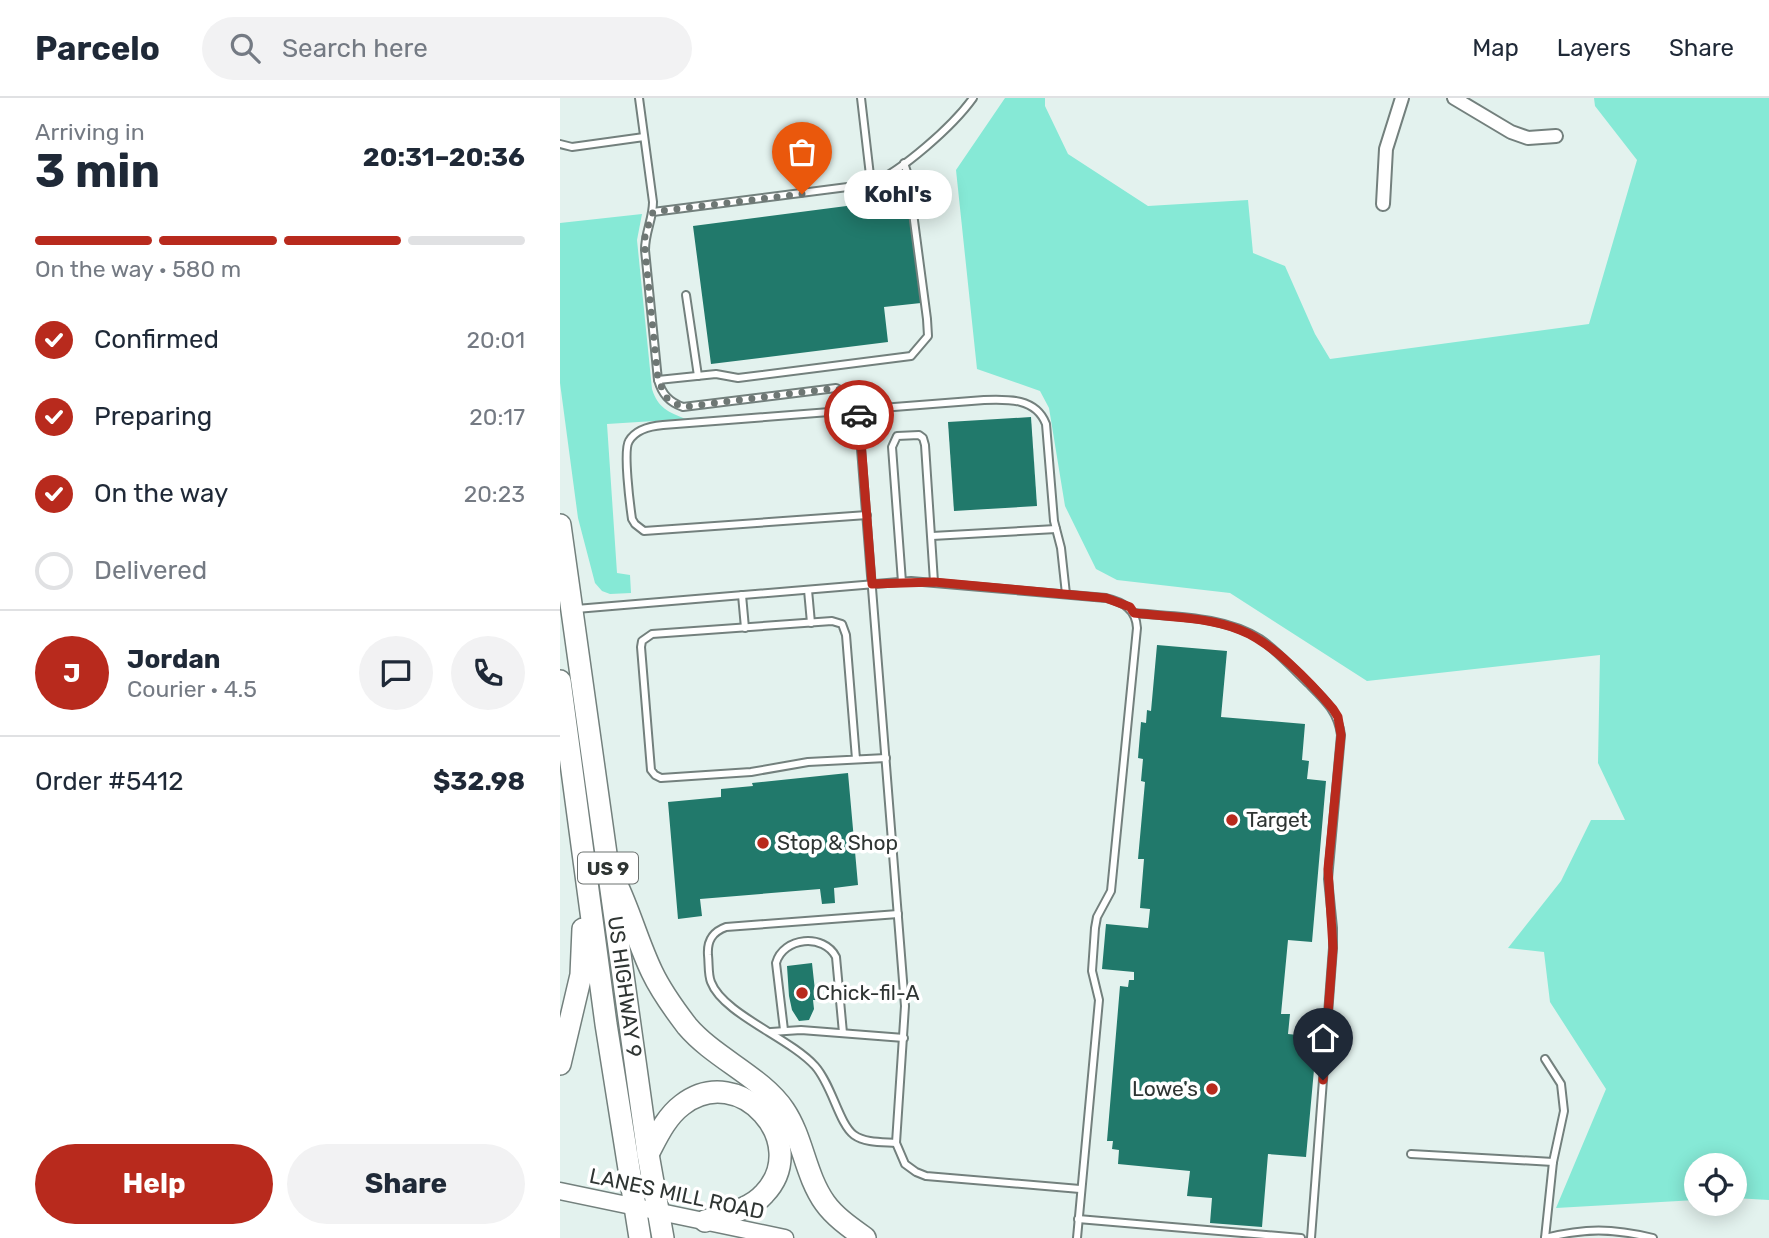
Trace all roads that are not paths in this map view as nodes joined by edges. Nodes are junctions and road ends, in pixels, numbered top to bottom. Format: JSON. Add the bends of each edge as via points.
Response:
{"nodes":[{"id":1,"x":639,"y":98,"type":"edge"},
{"id":2,"x":861,"y":98,"type":"edge"},
{"id":3,"x":973,"y":98,"type":"edge"},
{"id":4,"x":1402,"y":98,"type":"edge"},
{"id":5,"x":1454,"y":98,"type":"edge"},
{"id":6,"x":1556,"y":136,"type":"dead end"},
{"id":7,"x":644,"y":137,"type":"junction"},
{"id":8,"x":560,"y":144,"type":"edge"},
{"id":9,"x":904,"y":163,"type":"junction"},
{"id":10,"x":871,"y":184,"type":"junction"},
{"id":11,"x":1383,"y":204,"type":"dead end"},
{"id":12,"x":653,"y":212,"type":"junction"},
{"id":13,"x":686,"y":295,"type":"dead end"},
{"id":14,"x":698,"y":376,"type":"junction"},
{"id":15,"x":658,"y":380,"type":"junction"},
{"id":16,"x":858,"y":411,"type":"junction"},
{"id":17,"x":867,"y":515,"type":"junction"},
{"id":18,"x":560,"y":525,"type":"edge"},
{"id":19,"x":1056,"y":529,"type":"junction"},
{"id":20,"x":932,"y":536,"type":"junction"},
{"id":21,"x":902,"y":582,"type":"junction"},
{"id":22,"x":934,"y":582,"type":"junction"},
{"id":23,"x":872,"y":584,"type":"junction"},
{"id":24,"x":808,"y":590,"type":"junction"},
{"id":25,"x":1066,"y":594,"type":"junction"},
{"id":26,"x":742,"y":595,"type":"junction"},
{"id":27,"x":571,"y":609,"type":"junction"},
{"id":28,"x":1134,"y":613,"type":"junction"},
{"id":29,"x":811,"y":623,"type":"junction"},
{"id":30,"x":745,"y":628,"type":"junction"},
{"id":31,"x":560,"y":681,"type":"edge"},
{"id":32,"x":562,"y":706,"type":"edge"},
{"id":33,"x":886,"y":758,"type":"junction"},
{"id":34,"x":856,"y":759,"type":"junction"},
{"id":35,"x":608,"y":869,"type":"junction"},
{"id":36,"x":586,"y":874,"type":"junction"},
{"id":37,"x":898,"y":914,"type":"junction"},
{"id":38,"x":784,"y":1030,"type":"junction"},
{"id":39,"x":771,"y":1032,"type":"junction"},
{"id":40,"x":843,"y":1033,"type":"junction"},
{"id":41,"x":904,"y":1038,"type":"junction"},
{"id":42,"x":1545,"y":1059,"type":"dead end"},
{"id":43,"x":560,"y":1064,"type":"edge"},
{"id":44,"x":896,"y":1143,"type":"junction"},
{"id":45,"x":648,"y":1154,"type":"junction"},
{"id":46,"x":1411,"y":1154,"type":"dead end"},
{"id":47,"x":1553,"y":1162,"type":"junction"},
{"id":48,"x":1080,"y":1189,"type":"junction"},
{"id":49,"x":560,"y":1191,"type":"edge"},
{"id":50,"x":635,"y":1208,"type":"junction"},
{"id":51,"x":658,"y":1211,"type":"junction"},
{"id":52,"x":1078,"y":1219,"type":"junction"},
{"id":53,"x":705,"y":1221,"type":"junction"},
{"id":54,"x":640,"y":1238,"type":"edge"},
{"id":55,"x":663,"y":1238,"type":"edge"},
{"id":56,"x":785,"y":1238,"type":"edge"},
{"id":57,"x":865,"y":1238,"type":"edge"},
{"id":58,"x":1077,"y":1238,"type":"edge"},
{"id":59,"x":1301,"y":1238,"type":"edge"},
{"id":60,"x":1311,"y":1238,"type":"edge"},
{"id":61,"x":1545,"y":1238,"type":"edge"},
{"id":62,"x":1653,"y":1238,"type":"edge"}],
"edges":[{"from":1,"to":7,"type":"lane"},
{"from":2,"to":10,"type":"lane"},
{"from":3,"to":9,"type":"lane"},
{"from":4,"to":11,"type":"street","via":[[1386,149]]},
{"from":5,"to":6,"type":"street","via":[[1511,132],[1534,138]]},
{"from":7,"to":8,"type":"lane","via":[[572,147]]},
{"from":7,"to":12,"type":"lane"},
{"from":9,"to":10,"type":"lane"},
{"from":9,"to":14,"type":"lane","via":[[927,319],[928,336],[921,347],[911,356],[852,364],[738,378]]},
{"from":10,"to":12,"type":"lane"},
{"from":12,"to":15,"type":"lane","via":[[645,250]]},
{"from":13,"to":14,"type":"lane"},
{"from":14,"to":15,"type":"lane"},
{"from":15,"to":16,"type":"lane","via":[[668,400],[683,407],[836,388],[852,396]]},
{"from":16,"to":17,"type":"lane"},
{"from":16,"to":17,"type":"lane","via":[[642,429],[626,447],[632,519],[640,529],[654,531]]},
{"from":16,"to":19,"type":"lane","via":[[1005,399],[1031,405],[1046,424]]},
{"from":17,"to":23,"type":"lane"},
{"from":18,"to":27,"type":"highway","name":"US HIGHWAY 9","number":"US 9"},
{"from":19,"to":20,"type":"lane"},
{"from":19,"to":25,"type":"lane"},
{"from":20,"to":21,"type":"lane","via":[[923,438],[897,436],[892,447]]},
{"from":20,"to":22,"type":"lane"},
{"from":21,"to":22,"type":"lane"},
{"from":21,"to":23,"type":"lane"},
{"from":22,"to":25,"type":"lane"},
{"from":23,"to":24,"type":"lane"},
{"from":23,"to":33,"type":"lane"},
{"from":24,"to":26,"type":"lane"},
{"from":24,"to":29,"type":"lane"},
{"from":25,"to":28,"type":"lane","via":[[1113,599]]},
{"from":26,"to":27,"type":"lane"},
{"from":26,"to":30,"type":"lane"},
{"from":27,"to":35,"type":"highway","name":"US HIGHWAY 9","number":"US 9"},
{"from":28,"to":48,"type":"lane","via":[[1137,628],[1110,894],[1095,928],[1092,971],[1099,1000]]},
{"from":28,"to":60,"type":"lane","via":[[1226,625],[1257,638],[1338,717],[1341,735],[1328,879],[1333,948]]},
{"from":29,"to":30,"type":"lane"},
{"from":29,"to":34,"type":"lane","via":[[832,621],[845,627]]},
{"from":30,"to":34,"type":"lane","via":[[652,635],[642,641],[654,775],[751,772]]},
{"from":31,"to":32,"type":"highway","name":"US HIGHWAY 9","number":"US 9"},
{"from":32,"to":36,"type":"highway","name":"US HIGHWAY 9","number":"US 9"},
{"from":33,"to":34,"type":"lane"},
{"from":33,"to":37,"type":"lane"},
{"from":35,"to":45,"type":"highway","name":"US HIGHWAY 9","number":"US 9"},
{"from":35,"to":57,"type":"highway","via":[[666,998],[710,1049],[780,1104],[826,1205]]},
{"from":36,"to":43,"type":"highway","via":[[581,975]]},
{"from":36,"to":50,"type":"highway","name":"US HIGHWAY 9","number":"US 9"},
{"from":37,"to":39,"type":"lane","via":[[718,930],[708,947],[712,985],[736,1010]]},
{"from":37,"to":41,"type":"lane"},
{"from":38,"to":39,"type":"lane"},
{"from":38,"to":40,"type":"lane"},
{"from":38,"to":40,"type":"lane","via":[[776,963],[789,945],[808,941],[825,945],[836,957]]},
{"from":39,"to":44,"type":"lane","via":[[804,1054],[821,1073],[852,1133],[866,1140]]},
{"from":40,"to":41,"type":"lane"},
{"from":41,"to":44,"type":"lane"},
{"from":42,"to":47,"type":"lane","via":[[1561,1084],[1564,1111]]},
{"from":44,"to":48,"type":"lane","via":[[905,1164],[926,1175]]},
{"from":45,"to":51,"type":"highway","name":"US HIGHWAY 9","number":"US 9"},
{"from":45,"to":53,"type":"highway","via":[[675,1111],[695,1097],[736,1095],[762,1111],[779,1145],[769,1188],[752,1204]]},
{"from":46,"to":47,"type":"lane"},
{"from":47,"to":61,"type":"lane"},
{"from":48,"to":52,"type":"lane"},
{"from":49,"to":50,"type":"street","name":"LANES MILL ROAD"},
{"from":50,"to":51,"type":"street","name":"LANES MILL ROAD"},
{"from":50,"to":54,"type":"highway","name":"US HIGHWAY 9","number":"US 9"},
{"from":51,"to":53,"type":"street","name":"LANES MILL ROAD"},
{"from":51,"to":55,"type":"highway","name":"US HIGHWAY 9","number":"US 9"},
{"from":52,"to":58,"type":"lane"},
{"from":52,"to":59,"type":"lane"},
{"from":53,"to":56,"type":"street","name":"LANES MILL ROAD"},
{"from":61,"to":62,"type":"lane","via":[[1604,1229]]}]}
